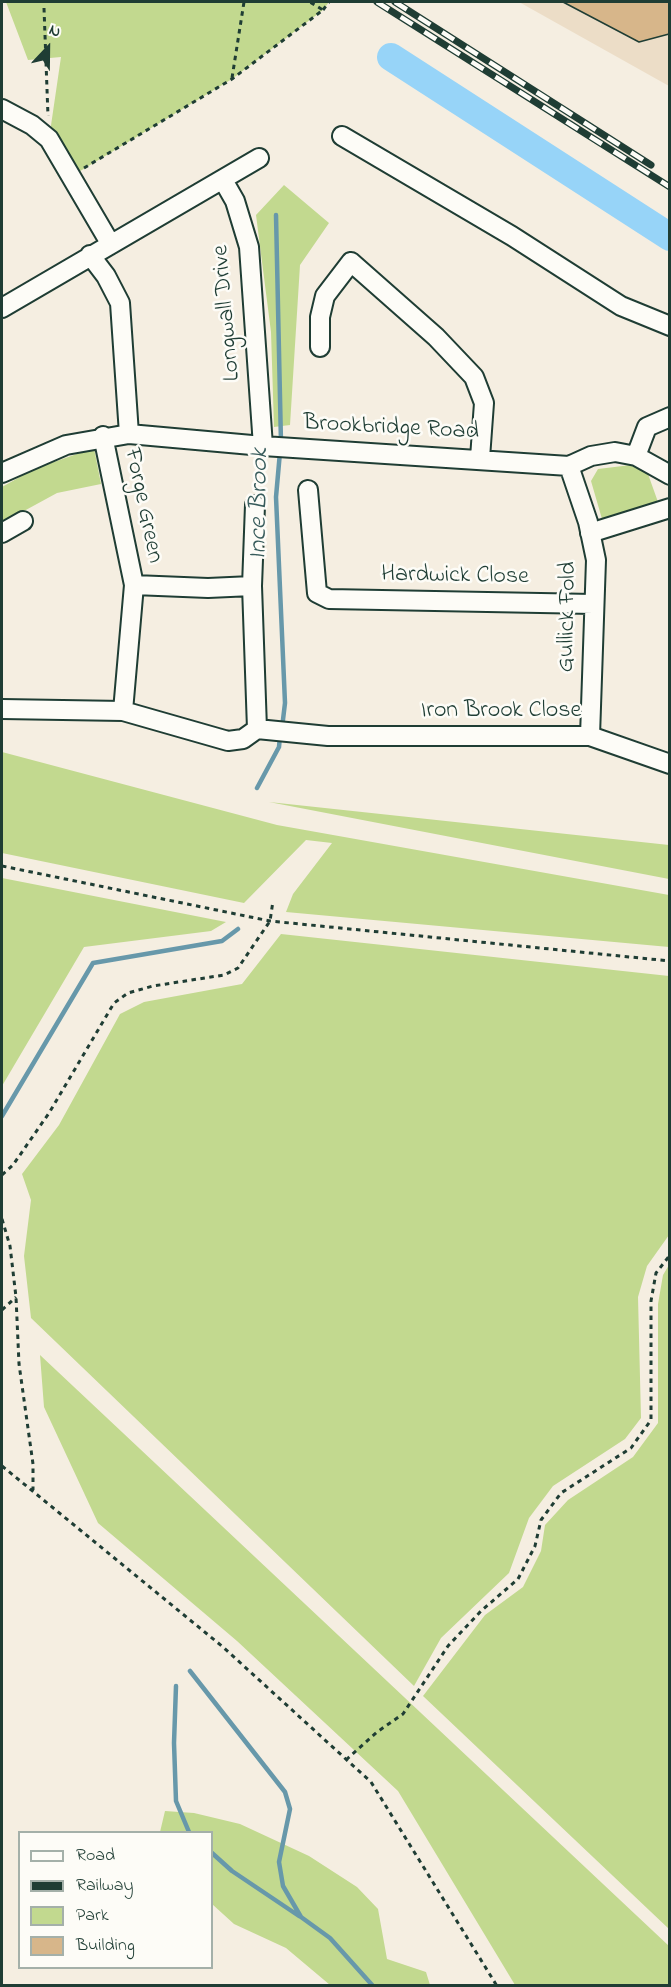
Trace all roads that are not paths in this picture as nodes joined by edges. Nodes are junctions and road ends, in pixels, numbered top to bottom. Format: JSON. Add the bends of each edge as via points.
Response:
{"nodes":[{"id":1,"x":2,"y":109,"type":"edge"},
{"id":2,"x":342,"y":136,"type":"dead end"},
{"id":3,"x":259,"y":158,"type":"dead end"},
{"id":4,"x":223,"y":180,"type":"junction"},
{"id":5,"x":110,"y":243,"type":"junction"},
{"id":6,"x":90,"y":255,"type":"junction"},
{"id":7,"x":2,"y":308,"type":"edge"},
{"id":8,"x":669,"y":326,"type":"edge"},
{"id":9,"x":320,"y":347,"type":"dead end"},
{"id":10,"x":669,"y":417,"type":"edge"},
{"id":11,"x":129,"y":434,"type":"junction"},
{"id":12,"x":103,"y":436,"type":"junction"},
{"id":13,"x":267,"y":446,"type":"junction"},
{"id":14,"x":636,"y":456,"type":"junction"},
{"id":15,"x":480,"y":458,"type":"junction"},
{"id":16,"x":568,"y":466,"type":"junction"},
{"id":17,"x":2,"y":473,"type":"edge"},
{"id":18,"x":669,"y":475,"type":"edge"},
{"id":19,"x":308,"y":490,"type":"dead end"},
{"id":20,"x":255,"y":505,"type":"dead end"},
{"id":21,"x":669,"y":508,"type":"edge"},
{"id":22,"x":23,"y":521,"type":"dead end"},
{"id":23,"x":2,"y":532,"type":"edge"},
{"id":24,"x":590,"y":533,"type":"junction"},
{"id":25,"x":134,"y":585,"type":"junction"},
{"id":26,"x":252,"y":585,"type":"junction"},
{"id":27,"x":593,"y":604,"type":"junction"},
{"id":28,"x":2,"y":709,"type":"edge"},
{"id":29,"x":123,"y":711,"type":"junction"},
{"id":30,"x":260,"y":730,"type":"junction"},
{"id":31,"x":590,"y":736,"type":"junction"},
{"id":32,"x":669,"y":764,"type":"edge"}],
"edges":[{"from":1,"to":5,"type":"street","via":[[49,138]]},
{"from":2,"to":8,"type":"street","via":[[512,236],[621,306]]},
{"from":3,"to":4,"type":"street"},
{"from":4,"to":5,"type":"street"},
{"from":4,"to":13,"type":"street","name":"Longwall Drive","via":[[235,201],[249,247]]},
{"from":5,"to":6,"type":"street"},
{"from":6,"to":7,"type":"street"},
{"from":6,"to":11,"type":"street","via":[[120,303]]},
{"from":9,"to":15,"type":"street","via":[[325,296],[351,262],[436,337],[474,377],[484,403]]},
{"from":10,"to":14,"type":"street","via":[[647,427]]},
{"from":11,"to":12,"type":"street","name":"Brookbridge Road"},
{"from":11,"to":13,"type":"street","name":"Brookbridge Road"},
{"from":12,"to":17,"type":"street","name":"Brookbridge Road","via":[[66,445]]},
{"from":12,"to":25,"type":"street","name":"Forge Green"},
{"from":13,"to":15,"type":"street","name":"Brookbridge Road"},
{"from":14,"to":16,"type":"street","name":"Brookbridge Road","via":[[615,452],[591,456]]},
{"from":14,"to":18,"type":"street","name":"Brookbridge Road"},
{"from":15,"to":16,"type":"street","name":"Brookbridge Road"},
{"from":16,"to":24,"type":"street","name":"Gullick Fold"},
{"from":19,"to":27,"type":"street","name":"Hardwick Close","via":[[317,593],[329,598]]},
{"from":20,"to":26,"type":"street"},
{"from":21,"to":24,"type":"street"},
{"from":22,"to":23,"type":"street"},
{"from":24,"to":27,"type":"street","name":"Gullick Fold","via":[[596,560]]},
{"from":25,"to":26,"type":"street","name":"Forge Green"},
{"from":25,"to":29,"type":"street","name":"Forge Green"},
{"from":26,"to":30,"type":"street"},
{"from":27,"to":31,"type":"street","name":"Gullick Fold"},
{"from":28,"to":29,"type":"street"},
{"from":29,"to":30,"type":"street","via":[[228,741]]},
{"from":30,"to":31,"type":"street","name":"Iron Brook Close","via":[[328,736]]},
{"from":31,"to":32,"type":"street","name":"Iron Brook Close"}]}
